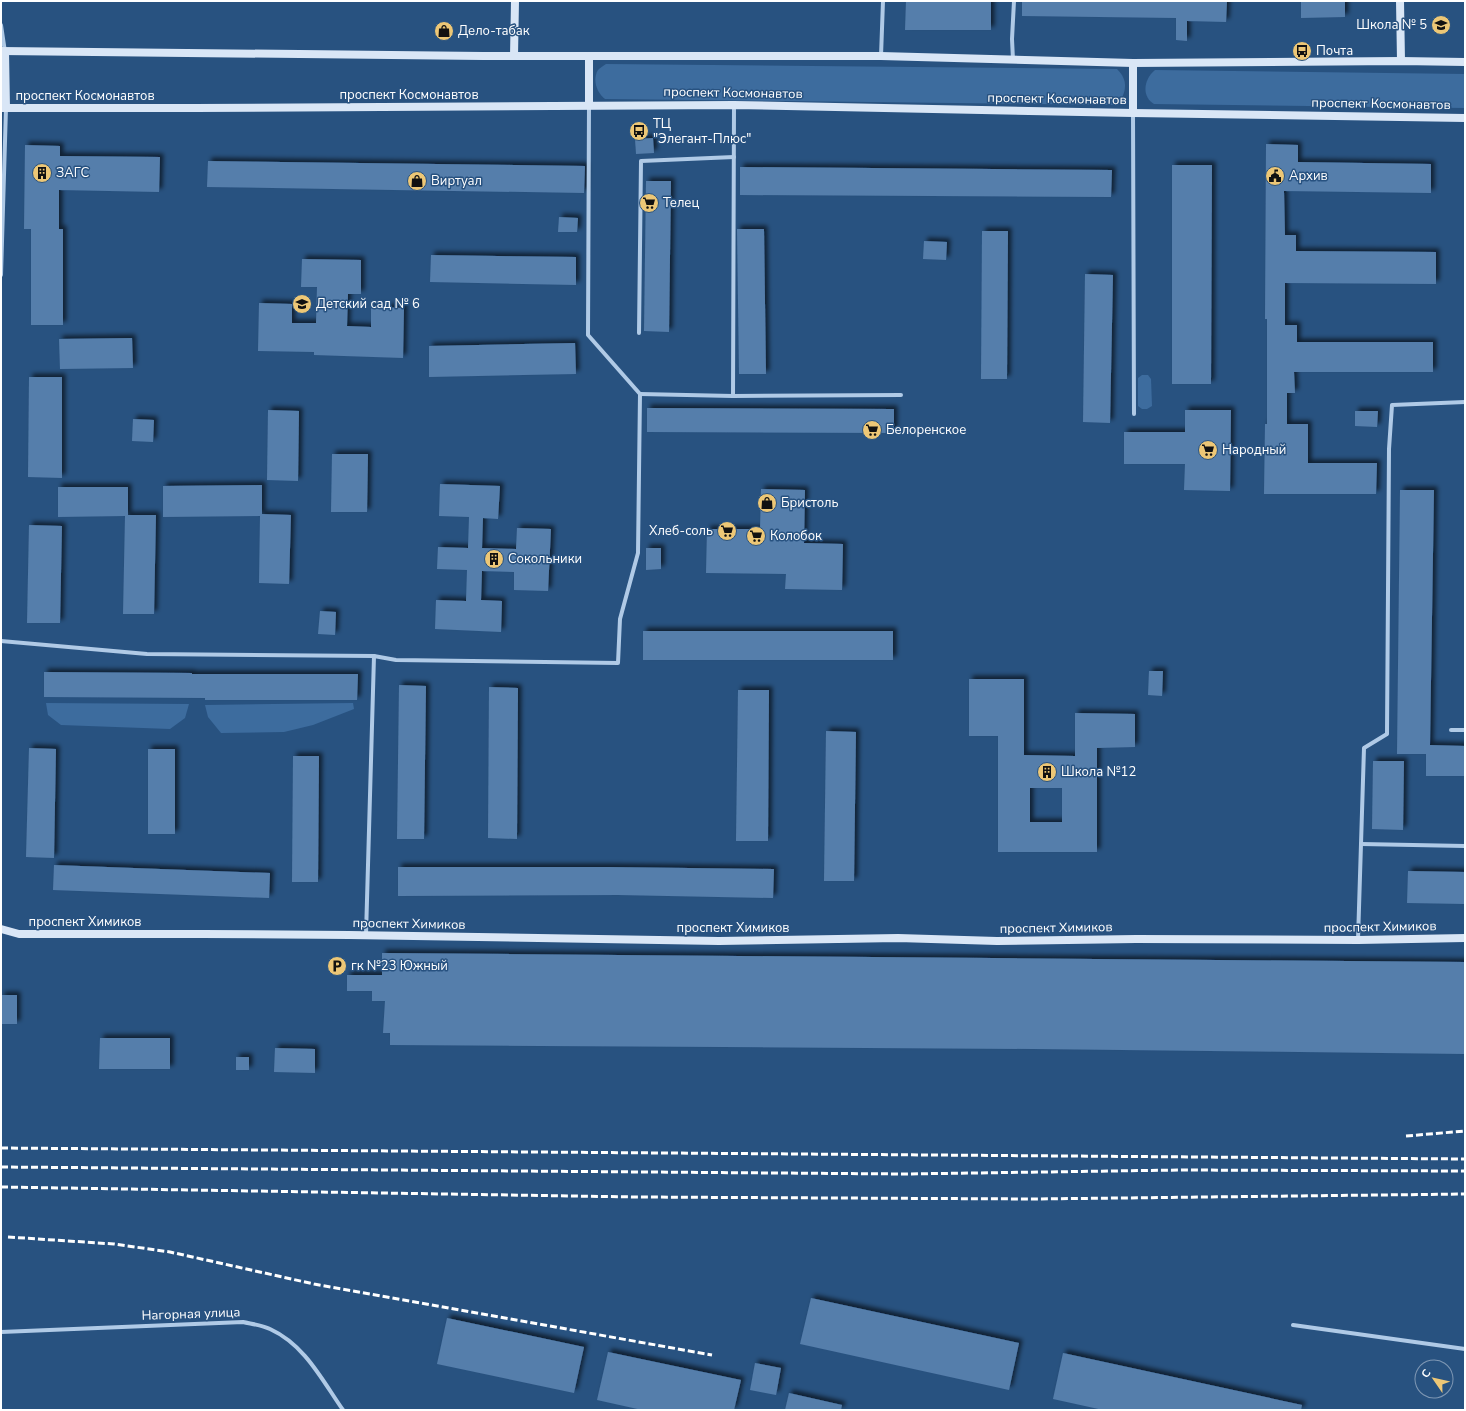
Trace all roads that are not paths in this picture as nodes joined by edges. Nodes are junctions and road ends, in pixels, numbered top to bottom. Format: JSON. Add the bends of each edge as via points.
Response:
{"nodes":[{"id":1,"x":514,"y":1,"type":"edge"},
{"id":2,"x":883,"y":1,"type":"edge"},
{"id":3,"x":1014,"y":1,"type":"edge"},
{"id":4,"x":1400,"y":1,"type":"edge"},
{"id":5,"x":1,"y":25,"type":"edge"},
{"id":6,"x":3,"y":52,"type":"edge"},
{"id":7,"x":514,"y":56,"type":"junction"},
{"id":8,"x":589,"y":56,"type":"junction"},
{"id":9,"x":881,"y":56,"type":"junction"},
{"id":10,"x":1013,"y":60,"type":"junction"},
{"id":11,"x":1401,"y":60,"type":"junction"},
{"id":12,"x":1465,"y":62,"type":"edge"},
{"id":13,"x":1133,"y":63,"type":"junction"},
{"id":14,"x":589,"y":105,"type":"junction"},
{"id":15,"x":734,"y":105,"type":"junction"},
{"id":16,"x":3,"y":108,"type":"edge"},
{"id":17,"x":1133,"y":113,"type":"junction"},
{"id":18,"x":1465,"y":118,"type":"edge"},
{"id":19,"x":734,"y":157,"type":"junction"},
{"id":20,"x":1,"y":275,"type":"edge"},
{"id":21,"x":639,"y":334,"type":"dead end"},
{"id":22,"x":640,"y":394,"type":"junction"},
{"id":23,"x":733,"y":396,"type":"junction"},
{"id":24,"x":901,"y":396,"type":"dead end"},
{"id":25,"x":1465,"y":402,"type":"edge"},
{"id":26,"x":1134,"y":414,"type":"dead end"},
{"id":27,"x":1,"y":641,"type":"edge"},
{"id":28,"x":374,"y":656,"type":"junction"},
{"id":29,"x":1451,"y":730,"type":"dead end"},
{"id":30,"x":1465,"y":730,"type":"edge"},
{"id":31,"x":1361,"y":844,"type":"junction"},
{"id":32,"x":1465,"y":846,"type":"edge"},
{"id":33,"x":1,"y":929,"type":"edge"},
{"id":34,"x":366,"y":936,"type":"junction"},
{"id":35,"x":1465,"y":938,"type":"edge"},
{"id":36,"x":1358,"y":940,"type":"junction"},
{"id":37,"x":1293,"y":1325,"type":"dead end"},
{"id":38,"x":1,"y":1332,"type":"edge"},
{"id":39,"x":1465,"y":1349,"type":"edge"},
{"id":40,"x":343,"y":1410,"type":"edge"}],
"edges":[{"from":1,"to":7,"type":"main road"},
{"from":2,"to":9,"type":"street"},
{"from":3,"to":10,"type":"street"},
{"from":4,"to":11,"type":"main road"},
{"from":5,"to":6,"type":"street"},
{"from":6,"to":7,"type":"main road"},
{"from":6,"to":16,"type":"main road"},
{"from":7,"to":8,"type":"main road"},
{"from":8,"to":9,"type":"main road"},
{"from":8,"to":14,"type":"main road"},
{"from":9,"to":10,"type":"main road"},
{"from":10,"to":13,"type":"main road"},
{"from":11,"to":12,"type":"main road"},
{"from":11,"to":13,"type":"main road"},
{"from":13,"to":17,"type":"main road"},
{"from":14,"to":15,"type":"main road","name":"проспект Космонавтов"},
{"from":14,"to":16,"type":"main road","name":"проспект Космонавтов"},
{"from":14,"to":22,"type":"street","via":[[588,335]]},
{"from":15,"to":17,"type":"main road","name":"проспект Космонавтов"},
{"from":15,"to":19,"type":"street"},
{"from":16,"to":20,"type":"street"},
{"from":17,"to":18,"type":"main road","name":"проспект Космонавтов"},
{"from":17,"to":26,"type":"street"},
{"from":19,"to":21,"type":"street","via":[[641,161]]},
{"from":19,"to":23,"type":"street"},
{"from":22,"to":23,"type":"street"},
{"from":22,"to":28,"type":"street","via":[[638,554],[620,618],[618,664],[396,660]]},
{"from":23,"to":24,"type":"street"},
{"from":25,"to":31,"type":"street","via":[[1392,405],[1389,449],[1387,734],[1364,748]]},
{"from":27,"to":28,"type":"street","via":[[147,654]]},
{"from":28,"to":34,"type":"street"},
{"from":29,"to":30,"type":"street"},
{"from":31,"to":32,"type":"street"},
{"from":31,"to":36,"type":"street"},
{"from":33,"to":34,"type":"main road","name":"проспект Химиков","via":[[19,934]]},
{"from":34,"to":36,"type":"main road","name":"проспект Химиков","via":[[719,941],[898,938],[997,941]]},
{"from":35,"to":36,"type":"main road","name":"проспект Химиков"},
{"from":37,"to":39,"type":"street"},
{"from":38,"to":40,"type":"street","name":"Нагорная улица","via":[[243,1322],[269,1328],[290,1341],[312,1362]]}]}
